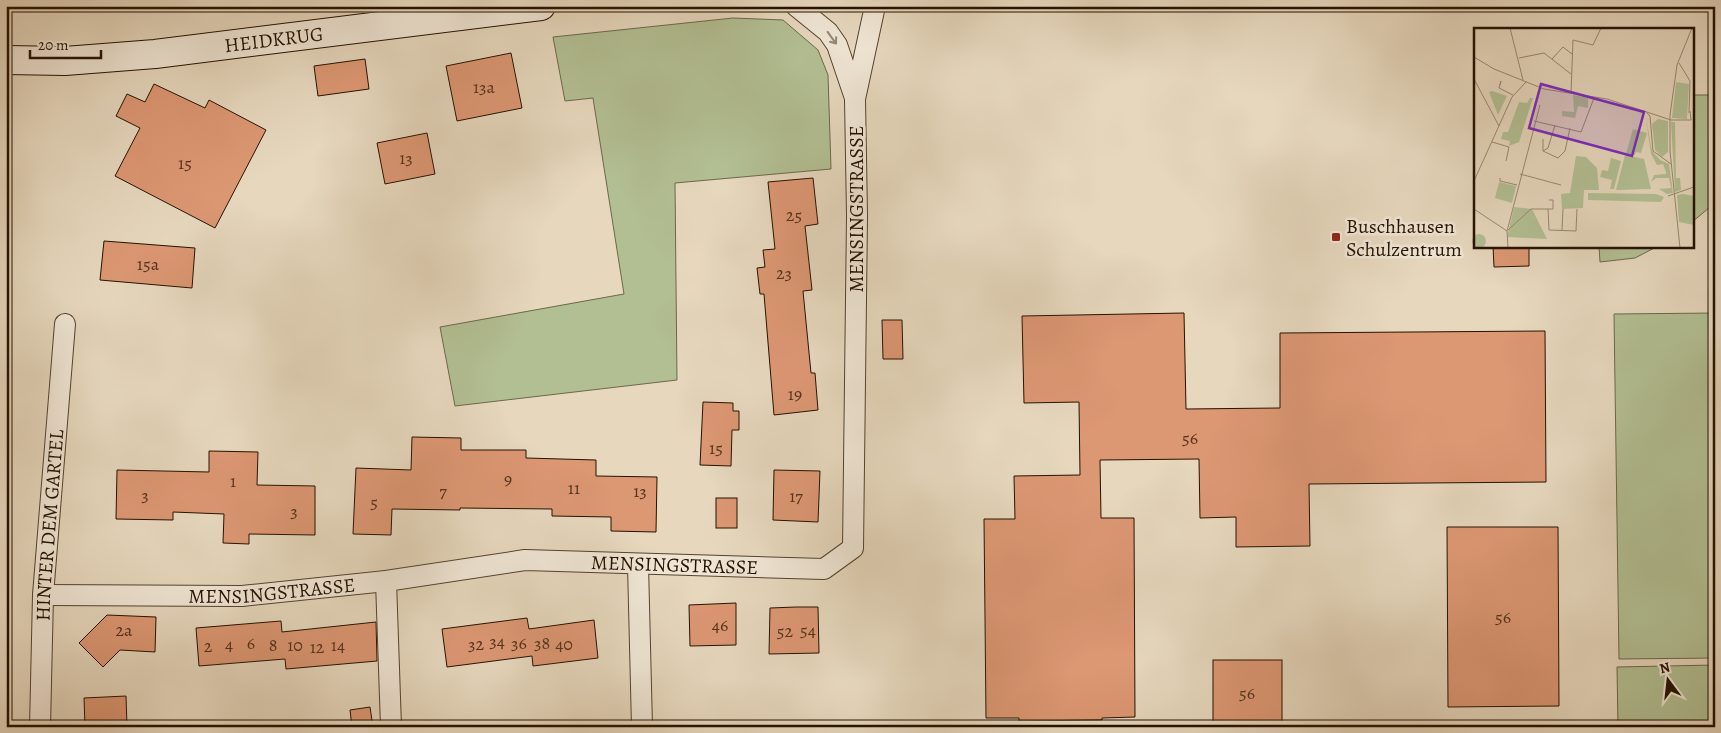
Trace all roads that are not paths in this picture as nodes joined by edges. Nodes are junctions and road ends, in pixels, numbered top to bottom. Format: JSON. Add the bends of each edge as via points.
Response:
{"nodes":[{"id":1,"x":541,"y":6,"type":"edge"},
{"id":2,"x":796,"y":6,"type":"edge"},
{"id":3,"x":875,"y":6,"type":"edge"},
{"id":4,"x":496,"y":9,"type":"edge"},
{"id":5,"x":6,"y":60,"type":"edge"},
{"id":6,"x":855,"y":99,"type":"junction"},
{"id":7,"x":65,"y":324,"type":"dead end"},
{"id":8,"x":638,"y":565,"type":"junction"},
{"id":9,"x":386,"y":581,"type":"junction"},
{"id":10,"x":43,"y":596,"type":"junction"},
{"id":11,"x":40,"y":727,"type":"edge"},
{"id":12,"x":391,"y":727,"type":"edge"},
{"id":13,"x":642,"y":727,"type":"edge"}],
"edges":[{"from":1,"to":4,"type":"main road","name":"HEIDKRUG"},
{"from":2,"to":6,"type":"street","name":"MENSINGSTRASSE","one_way":true,"via":[[828,32],[837,45]]},
{"from":3,"to":6,"type":"street","name":"MENSINGSTRASSE"},
{"from":4,"to":5,"type":"main road","name":"HEIDKRUG","via":[[156,54],[65,61]]},
{"from":6,"to":8,"type":"street","name":"MENSINGSTRASSE","via":[[857,226],[853,548],[824,570]]},
{"from":7,"to":10,"type":"street","name":"HINTER DEM GARTEL"},
{"from":8,"to":9,"type":"street","name":"MENSINGSTRASSE","via":[[525,560]]},
{"from":8,"to":13,"type":"street"},
{"from":9,"to":10,"type":"street","name":"MENSINGSTRASSE","via":[[242,596]]},
{"from":9,"to":12,"type":"street"},
{"from":10,"to":11,"type":"street","name":"HINTER DEM GARTEL"}]}
